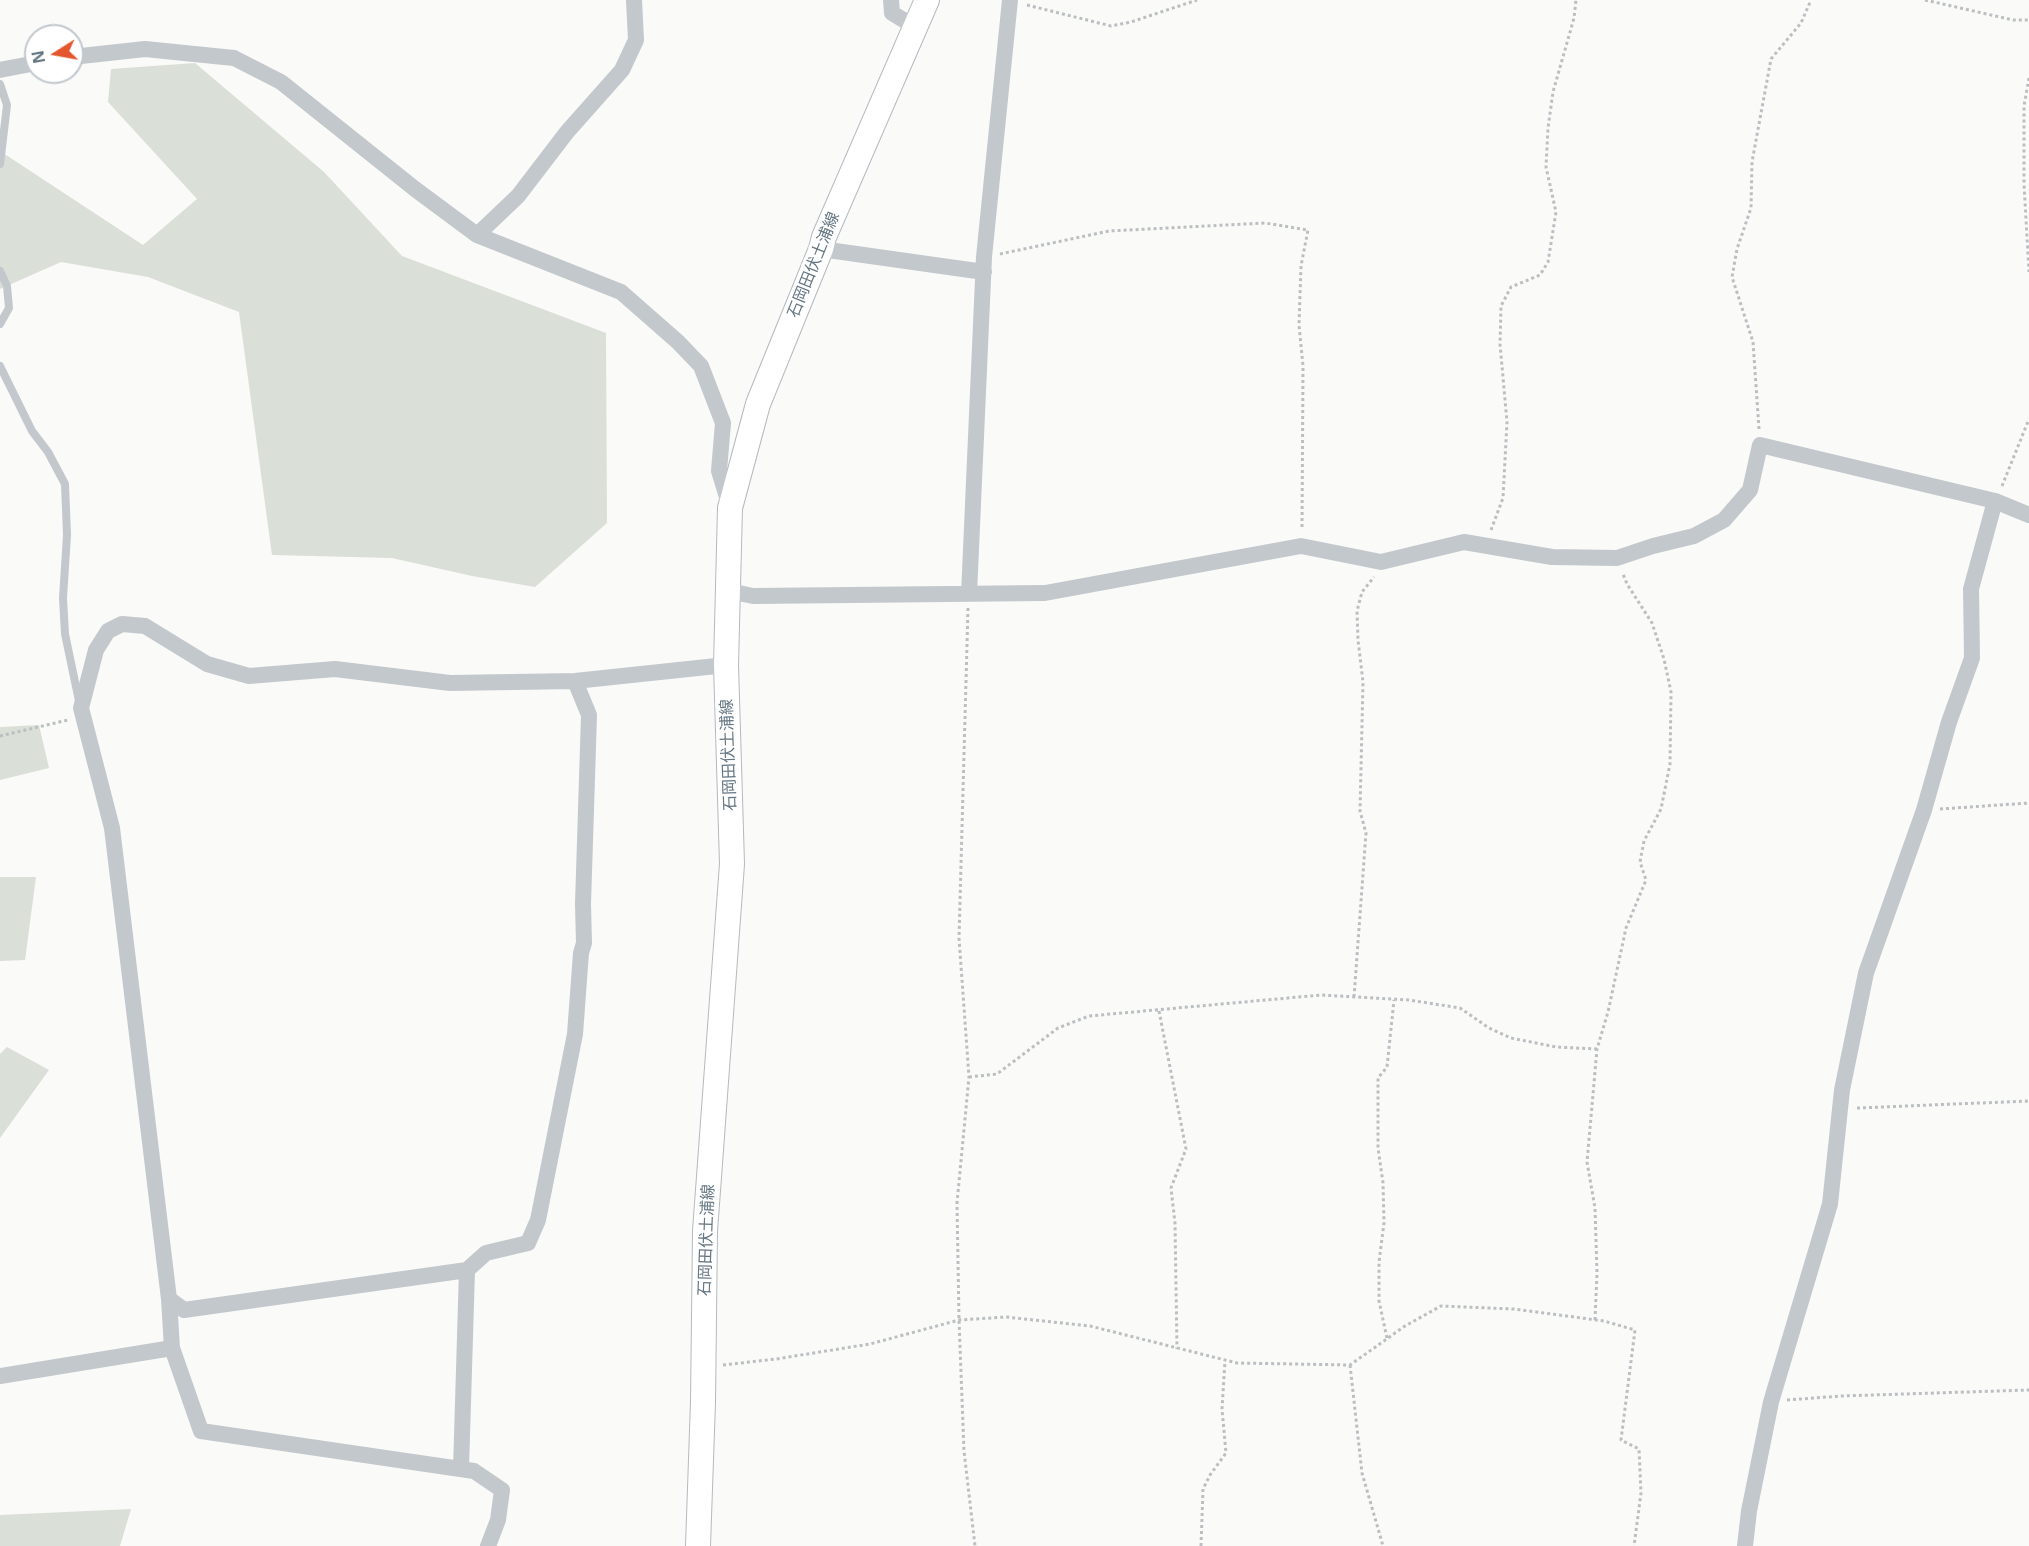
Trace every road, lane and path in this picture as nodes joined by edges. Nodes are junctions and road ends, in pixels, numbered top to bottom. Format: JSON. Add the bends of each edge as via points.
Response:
{"nodes":[{"id":1,"x":634,"y":0,"type":"edge"},
{"id":2,"x":891,"y":0,"type":"edge"},
{"id":3,"x":927,"y":0,"type":"edge"},
{"id":4,"x":1010,"y":0,"type":"edge"},
{"id":5,"x":1197,"y":0,"type":"edge"},
{"id":6,"x":1576,"y":0,"type":"edge"},
{"id":7,"x":1811,"y":0,"type":"edge"},
{"id":8,"x":1925,"y":0,"type":"edge"},
{"id":9,"x":2029,"y":20,"type":"edge"},
{"id":10,"x":915,"y":27,"type":"junction"},
{"id":11,"x":84,"y":56,"type":"edge"},
{"id":12,"x":24,"y":65,"type":"edge"},
{"id":13,"x":0,"y":70,"type":"edge"},
{"id":14,"x":2029,"y":78,"type":"edge"},
{"id":15,"x":0,"y":84,"type":"edge"},
{"id":16,"x":0,"y":165,"type":"edge"},
{"id":17,"x":2027,"y":206,"type":"edge"},
{"id":18,"x":477,"y":235,"type":"junction"},
{"id":19,"x":821,"y":249,"type":"junction"},
{"id":20,"x":984,"y":264,"type":"junction"},
{"id":21,"x":0,"y":271,"type":"edge"},
{"id":22,"x":2029,"y":272,"type":"edge"},
{"id":23,"x":0,"y":324,"type":"edge"},
{"id":24,"x":0,"y":366,"type":"edge"},
{"id":25,"x":2029,"y":419,"type":"edge"},
{"id":26,"x":1760,"y":446,"type":"junction"},
{"id":27,"x":1995,"y":501,"type":"junction"},
{"id":28,"x":730,"y":508,"type":"junction"},
{"id":29,"x":2029,"y":515,"type":"edge"},
{"id":30,"x":1301,"y":546,"type":"junction"},
{"id":31,"x":1485,"y":546,"type":"junction"},
{"id":32,"x":1617,"y":558,"type":"junction"},
{"id":33,"x":1381,"y":562,"type":"junction"},
{"id":34,"x":729,"y":591,"type":"junction"},
{"id":35,"x":969,"y":594,"type":"junction"},
{"id":36,"x":726,"y":665,"type":"junction"},
{"id":37,"x":575,"y":681,"type":"junction"},
{"id":38,"x":81,"y":708,"type":"junction"},
{"id":39,"x":0,"y":735,"type":"edge"},
{"id":40,"x":2029,"y":803,"type":"edge"},
{"id":41,"x":1924,"y":810,"type":"junction"},
{"id":42,"x":1354,"y":997,"type":"junction"},
{"id":43,"x":1394,"y":1000,"type":"junction"},
{"id":44,"x":1159,"y":1010,"type":"junction"},
{"id":45,"x":1597,"y":1049,"type":"junction"},
{"id":46,"x":969,"y":1077,"type":"junction"},
{"id":47,"x":2029,"y":1101,"type":"edge"},
{"id":48,"x":1840,"y":1108,"type":"junction"},
{"id":49,"x":467,"y":1270,"type":"junction"},
{"id":50,"x":169,"y":1299,"type":"junction"},
{"id":51,"x":959,"y":1320,"type":"junction"},
{"id":52,"x":1595,"y":1320,"type":"junction"},
{"id":53,"x":1388,"y":1338,"type":"junction"},
{"id":54,"x":172,"y":1348,"type":"junction"},
{"id":55,"x":1177,"y":1349,"type":"junction"},
{"id":56,"x":1225,"y":1360,"type":"junction"},
{"id":57,"x":1350,"y":1365,"type":"junction"},
{"id":58,"x":703,"y":1367,"type":"junction"},
{"id":59,"x":0,"y":1376,"type":"edge"},
{"id":60,"x":2029,"y":1390,"type":"edge"},
{"id":61,"x":1771,"y":1402,"type":"junction"},
{"id":62,"x":460,"y":1469,"type":"junction"},
{"id":63,"x":488,"y":1546,"type":"edge"},
{"id":64,"x":698,"y":1546,"type":"edge"},
{"id":65,"x":975,"y":1546,"type":"edge"},
{"id":66,"x":1201,"y":1546,"type":"edge"},
{"id":67,"x":1383,"y":1546,"type":"edge"},
{"id":68,"x":1634,"y":1546,"type":"edge"},
{"id":69,"x":1745,"y":1546,"type":"edge"}],
"edges":[{"from":1,"to":18,"type":"street","via":[[636,40],[622,70],[518,196]]},
{"from":2,"to":10,"type":"street","via":[[892,13]]},
{"from":3,"to":10,"type":"main road","name":"石岡田伏土浦線"},
{"from":4,"to":5,"type":"path","via":[[1111,26]]},
{"from":4,"to":20,"type":"street"},
{"from":6,"to":31,"type":"path","via":[[1548,128],[1546,167],[1556,212],[1548,262],[1540,275],[1511,287],[1501,306],[1507,422],[1503,498]]},
{"from":7,"to":26,"type":"path","via":[[1801,22],[1771,59],[1752,162],[1751,208],[1732,278],[1754,342]]},
{"from":8,"to":9,"type":"path","via":[[2013,20]]},
{"from":10,"to":19,"type":"main road","name":"石岡田伏土浦線"},
{"from":11,"to":18,"type":"street","via":[[145,49],[234,58],[281,82]]},
{"from":12,"to":13,"type":"street"},
{"from":14,"to":17,"type":"path","via":[[2024,106]]},
{"from":15,"to":16,"type":"lane","via":[[7,105]]},
{"from":17,"to":22,"type":"path"},
{"from":18,"to":28,"type":"street","via":[[621,292],[701,366],[723,423],[719,471]]},
{"from":19,"to":20,"type":"street"},
{"from":19,"to":28,"type":"main road","name":"石岡田伏土浦線","via":[[758,404]]},
{"from":20,"to":30,"type":"path","via":[[1109,231],[1264,223],[1308,230],[1301,266],[1299,325],[1303,366]]},
{"from":20,"to":35,"type":"street"},
{"from":21,"to":23,"type":"lane","via":[[7,286],[9,308]]},
{"from":24,"to":38,"type":"lane","via":[[32,431],[65,484],[65,633]]},
{"from":25,"to":27,"type":"path"},
{"from":26,"to":27,"type":"street"},
{"from":26,"to":32,"type":"street","via":[[1750,490],[1724,520],[1694,536]]},
{"from":27,"to":29,"type":"street"},
{"from":27,"to":41,"type":"street","via":[[1971,589],[1972,658]]},
{"from":28,"to":34,"type":"main road","name":"石岡田伏土浦線"},
{"from":30,"to":33,"type":"street"},
{"from":30,"to":35,"type":"street","via":[[1045,593]]},
{"from":31,"to":32,"type":"street","via":[[1552,557]]},
{"from":31,"to":33,"type":"street","via":[[1464,542]]},
{"from":32,"to":45,"type":"path","via":[[1627,584],[1652,622],[1664,659],[1671,693],[1670,764],[1661,809],[1644,841],[1640,862],[1646,880],[1626,928]]},
{"from":33,"to":42,"type":"path","via":[[1380,570],[1362,592],[1357,611],[1363,682],[1360,811],[1366,833]]},
{"from":34,"to":35,"type":"street","via":[[753,596]]},
{"from":34,"to":36,"type":"main road","name":"石岡田伏土浦線"},
{"from":35,"to":46,"type":"path","via":[[959,938]]},
{"from":36,"to":37,"type":"street"},
{"from":36,"to":58,"type":"main road","name":"石岡田伏土浦線","via":[[732,864],[705,1231]]},
{"from":37,"to":38,"type":"street","via":[[450,683],[335,669],[249,676],[207,664],[145,626],[122,624],[108,631],[96,650]]},
{"from":37,"to":49,"type":"street","via":[[589,715],[584,943],[575,1034],[538,1220],[528,1243],[486,1253]]},
{"from":38,"to":39,"type":"path","via":[[74,719]]},
{"from":38,"to":50,"type":"street","via":[[112,828]]},
{"from":40,"to":41,"type":"path"},
{"from":41,"to":48,"type":"street","via":[[1866,973]]},
{"from":42,"to":43,"type":"path"},
{"from":42,"to":44,"type":"path","via":[[1321,995]]},
{"from":43,"to":45,"type":"path","via":[[1460,1008],[1511,1038],[1557,1047]]},
{"from":43,"to":53,"type":"path","via":[[1387,1067],[1378,1078],[1384,1223],[1379,1301]]},
{"from":44,"to":46,"type":"path","via":[[1089,1016],[1058,1028],[997,1074]]},
{"from":44,"to":55,"type":"path","via":[[1186,1149],[1171,1188]]},
{"from":45,"to":52,"type":"path","via":[[1587,1162],[1595,1208]]},
{"from":46,"to":51,"type":"path","via":[[957,1203]]},
{"from":47,"to":48,"type":"path"},
{"from":48,"to":61,"type":"street","via":[[1830,1204]]},
{"from":49,"to":50,"type":"street","via":[[184,1310]]},
{"from":49,"to":62,"type":"street"},
{"from":50,"to":54,"type":"street"},
{"from":51,"to":55,"type":"path","via":[[1006,1317],[1090,1326]]},
{"from":51,"to":58,"type":"path","via":[[870,1344]]},
{"from":51,"to":65,"type":"path","via":[[964,1451]]},
{"from":52,"to":53,"type":"path","via":[[1514,1309],[1441,1306]]},
{"from":52,"to":68,"type":"path","via":[[1635,1330],[1621,1440],[1639,1449],[1641,1493]]},
{"from":53,"to":57,"type":"path"},
{"from":54,"to":59,"type":"street"},
{"from":54,"to":62,"type":"street","via":[[201,1431]]},
{"from":55,"to":56,"type":"path"},
{"from":56,"to":57,"type":"path","via":[[1237,1364]]},
{"from":56,"to":66,"type":"path","via":[[1222,1409],[1226,1453],[1203,1489]]},
{"from":57,"to":67,"type":"path","via":[[1362,1473]]},
{"from":58,"to":64,"type":"main road","name":"石岡田伏土浦線"},
{"from":60,"to":61,"type":"path"},
{"from":61,"to":69,"type":"street"},
{"from":62,"to":63,"type":"street","via":[[474,1471],[502,1490],[498,1520]]}]}
